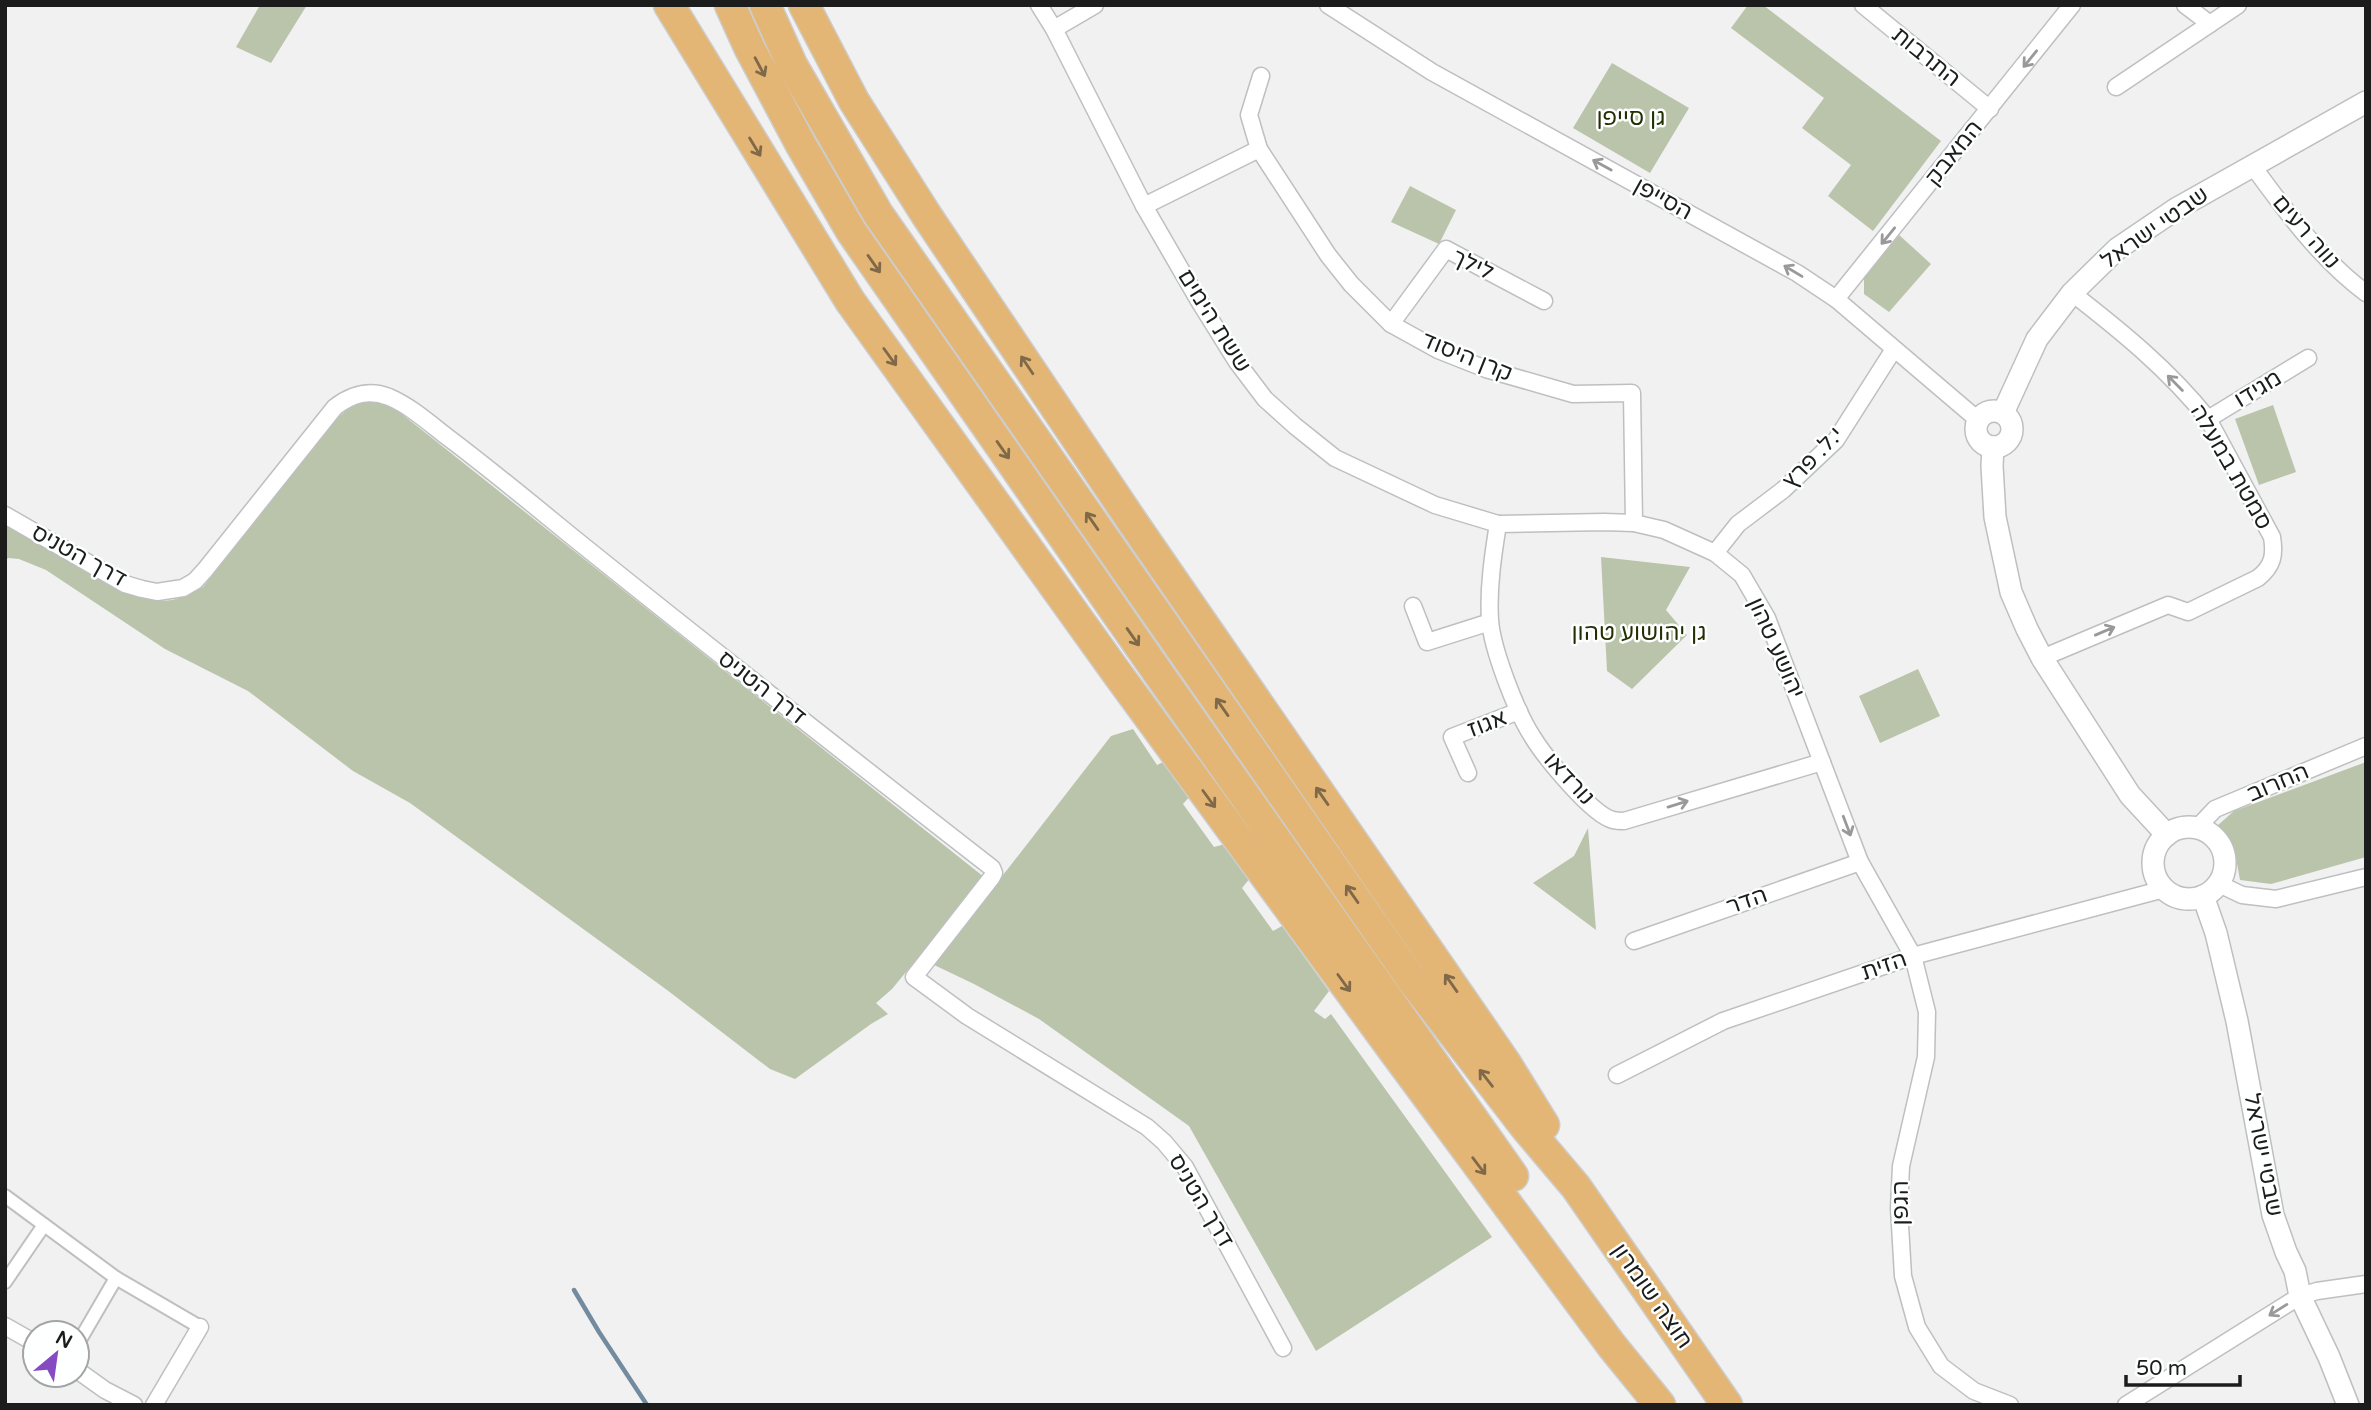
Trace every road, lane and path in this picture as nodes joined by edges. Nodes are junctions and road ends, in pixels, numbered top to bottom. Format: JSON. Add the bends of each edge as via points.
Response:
{"nodes":[{"id":1,"x":669,"y":5,"type":"edge"},
{"id":2,"x":730,"y":5,"type":"edge"},
{"id":3,"x":765,"y":5,"type":"edge"},
{"id":4,"x":804,"y":5,"type":"edge"},
{"id":5,"x":824,"y":5,"type":"edge"},
{"id":6,"x":1039,"y":5,"type":"edge"},
{"id":7,"x":1095,"y":5,"type":"edge"},
{"id":8,"x":1328,"y":5,"type":"edge"},
{"id":9,"x":1863,"y":5,"type":"edge"},
{"id":10,"x":2073,"y":5,"type":"edge"},
{"id":11,"x":2185,"y":5,"type":"edge"},
{"id":12,"x":2238,"y":5,"type":"edge"},
{"id":13,"x":2210,"y":24,"type":"junction"},
{"id":14,"x":1054,"y":29,"type":"junction"},
{"id":15,"x":1261,"y":76,"type":"dead end"},
{"id":16,"x":2116,"y":87,"type":"dead end"},
{"id":17,"x":2366,"y":102,"type":"edge"},
{"id":18,"x":1990,"y":109,"type":"junction"},
{"id":19,"x":1259,"y":149,"type":"junction"},
{"id":20,"x":2252,"y":165,"type":"junction"},
{"id":21,"x":1144,"y":206,"type":"junction"},
{"id":22,"x":927,"y":216,"type":"junction"},
{"id":23,"x":2072,"y":293,"type":"junction"},
{"id":24,"x":2366,"y":293,"type":"edge"},
{"id":25,"x":1836,"y":299,"type":"junction"},
{"id":26,"x":1544,"y":301,"type":"dead end"},
{"id":27,"x":1391,"y":324,"type":"junction"},
{"id":28,"x":1894,"y":349,"type":"junction"},
{"id":29,"x":2308,"y":358,"type":"dead end"},
{"id":30,"x":2003,"y":413,"type":"junction"},
{"id":31,"x":1978,"y":419,"type":"junction"},
{"id":32,"x":2208,"y":419,"type":"junction"},
{"id":33,"x":1993,"y":447,"type":"junction"},
{"id":34,"x":5,"y":515,"type":"edge"},
{"id":35,"x":1634,"y":523,"type":"junction"},
{"id":36,"x":1498,"y":524,"type":"junction"},
{"id":37,"x":1715,"y":553,"type":"junction"},
{"id":38,"x":1413,"y":606,"type":"dead end"},
{"id":39,"x":1490,"y":622,"type":"junction"},
{"id":40,"x":2042,"y":658,"type":"junction"},
{"id":41,"x":1519,"y":711,"type":"junction"},
{"id":42,"x":2366,"y":746,"type":"edge"},
{"id":43,"x":1822,"y":762,"type":"junction"},
{"id":44,"x":1468,"y":773,"type":"dead end"},
{"id":45,"x":2197,"y":828,"type":"junction"},
{"id":46,"x":2167,"y":835,"type":"junction"},
{"id":47,"x":1860,"y":862,"type":"junction"},
{"id":48,"x":2366,"y":877,"type":"edge"},
{"id":49,"x":2164,"y":889,"type":"junction"},
{"id":50,"x":2211,"y":890,"type":"junction"},
{"id":51,"x":1634,"y":941,"type":"dead end"},
{"id":52,"x":1913,"y":956,"type":"junction"},
{"id":53,"x":1616,"y":1075,"type":"dead end"},
{"id":54,"x":1576,"y":1187,"type":"junction"},
{"id":55,"x":5,"y":1195,"type":"edge"},
{"id":56,"x":44,"y":1224,"type":"junction"},
{"id":57,"x":116,"y":1278,"type":"junction"},
{"id":58,"x":5,"y":1282,"type":"edge"},
{"id":59,"x":2366,"y":1284,"type":"edge"},
{"id":60,"x":2300,"y":1296,"type":"junction"},
{"id":61,"x":91,"y":1321,"type":"edge"},
{"id":62,"x":5,"y":1325,"type":"edge"},
{"id":63,"x":200,"y":1327,"type":"joint"},
{"id":64,"x":21,"y":1335,"type":"edge"},
{"id":65,"x":1283,"y":1348,"type":"dead end"},
{"id":66,"x":91,"y":1382,"type":"edge"},
{"id":67,"x":109,"y":1397,"type":"edge"},
{"id":68,"x":134,"y":1405,"type":"edge"},
{"id":69,"x":154,"y":1405,"type":"edge"},
{"id":70,"x":1660,"y":1405,"type":"edge"},
{"id":71,"x":1676,"y":1405,"type":"edge"},
{"id":72,"x":1727,"y":1405,"type":"edge"},
{"id":73,"x":2010,"y":1405,"type":"edge"},
{"id":74,"x":2126,"y":1405,"type":"edge"},
{"id":75,"x":2348,"y":1405,"type":"edge"}],
"edges":[{"from":1,"to":70,"type":"highway","one_way":true,"via":[[858,313],[1363,1009]]},
{"from":2,"to":71,"type":"highway","one_way":true,"via":[[851,231]]},
{"from":54,"to":3,"type":"highway","one_way":true,"via":[[1412,980],[878,214],[792,65]]},
{"from":4,"to":22,"type":"highway","via":[[854,101]]},
{"from":5,"to":22,"type":"highway"},
{"from":6,"to":14,"type":"street","name":"ששת הימים"},
{"from":7,"to":14,"type":"street"},
{"from":25,"to":8,"type":"street","name":"הסייפן","one_way":true,"via":[[1432,72]]},
{"from":9,"to":18,"type":"street","name":"התרבות"},
{"from":10,"to":18,"type":"street","name":"המאבק","one_way":true},
{"from":11,"to":13,"type":"street"},
{"from":12,"to":13,"type":"street"},
{"from":13,"to":16,"type":"street"},
{"from":14,"to":21,"type":"street","name":"ששת הימים"},
{"from":15,"to":19,"type":"street","name":"קרן היסוד","via":[[1249,115]]},
{"from":17,"to":20,"type":"street","name":"שבטי ישראל"},
{"from":18,"to":25,"type":"street","name":"המאבק","one_way":true},
{"from":19,"to":21,"type":"street"},
{"from":19,"to":27,"type":"street","name":"קרן היסוד","via":[[1328,255]]},
{"from":20,"to":23,"type":"street","name":"שבטי ישראל","via":[[2117,249]]},
{"from":20,"to":24,"type":"street","name":"נווה רעים","via":[[2292,220]]},
{"from":21,"to":36,"type":"street","name":"ששת הימים","via":[[1237,362],[1265,399],[1295,426],[1335,458],[1435,505]]},
{"from":54,"to":22,"type":"highway","one_way":true,"via":[[1505,1062]]},
{"from":23,"to":30,"type":"street","name":"שבטי ישראל","via":[[2037,339]]},
{"from":32,"to":23,"type":"street","name":"סמטת במעלה","one_way":true,"via":[[2137,344]]},
{"from":25,"to":28,"type":"street","name":"הסייפן"},
{"from":26,"to":27,"type":"street","name":"לילך","via":[[1446,249]]},
{"from":27,"to":35,"type":"street","name":"קרן היסוד","via":[[1486,369],[1573,394],[1632,393]]},
{"from":28,"to":31,"type":"street","name":"הסייפן"},
{"from":28,"to":37,"type":"street","name":"י.ל. פרץ","via":[[1836,440],[1738,524]]},
{"from":29,"to":32,"type":"street","name":"מגידו"},
{"from":30,"to":31,"type":"street","via":[[1990,411]]},
{"from":30,"to":33,"type":"street","via":[[2012,432],[2005,444]]},
{"from":31,"to":33,"type":"street","via":[[1978,438]]},
{"from":40,"to":32,"type":"street","name":"סמטת במעלה","one_way":true,"via":[[2168,605],[2188,612],[2267,571],[2275,556],[2272,537]]},
{"from":33,"to":40,"type":"street","via":[[1995,517],[2011,592]]},
{"from":34,"to":65,"type":"street","name":"דרך הטניס","via":[[125,584],[157,592],[183,588],[205,570],[335,407],[360,393],[374,393],[411,410],[992,868],[992,877],[914,977],[1164,1142],[1185,1167]]},
{"from":35,"to":36,"type":"street","name":"יהושע טהון"},
{"from":35,"to":37,"type":"street","name":"יהושע טהון","via":[[1664,530]]},
{"from":36,"to":39,"type":"street","name":"נורדאו"},
{"from":37,"to":43,"type":"street","name":"יהושע טהון","via":[[1742,575],[1768,618]]},
{"from":38,"to":39,"type":"street","via":[[1427,642]]},
{"from":39,"to":41,"type":"street","name":"נורדאו"},
{"from":40,"to":46,"type":"street","via":[[2130,795]]},
{"from":41,"to":43,"type":"street","name":"נורדאו","one_way":true,"via":[[1557,771],[1612,820],[1624,821]]},
{"from":41,"to":44,"type":"street","name":"אגוז","via":[[1452,737]]},
{"from":42,"to":45,"type":"street","name":"החרוב","via":[[2216,809]]},
{"from":43,"to":47,"type":"street","name":"יהושע טהון","one_way":true},
{"from":45,"to":46,"type":"street"},
{"from":45,"to":50,"type":"street","via":[[2208,832],[2223,850],[2224,873]]},
{"from":46,"to":49,"type":"street","via":[[2154,855],[2153,867]]},
{"from":47,"to":51,"type":"street","name":"הדר"},
{"from":47,"to":52,"type":"street","name":"יהושע טהון"},
{"from":48,"to":50,"type":"street","via":[[2276,899]]},
{"from":49,"to":50,"type":"street","via":[[2183,898]]},
{"from":49,"to":52,"type":"street","name":"הזית"},
{"from":50,"to":60,"type":"street","name":"שבטי ישראל","via":[[2273,1215]]},
{"from":52,"to":53,"type":"street","name":"הזית","via":[[1723,1021]]},
{"from":52,"to":73,"type":"street","name":"הגפן","via":[[1927,1012],[1926,1057],[1901,1167],[1903,1276],[1917,1327],[1941,1366],[1974,1391]]},
{"from":54,"to":72,"type":"highway","name":"חוצה שומרון"},
{"from":55,"to":56,"type":"street"},
{"from":56,"to":57,"type":"street"},
{"from":56,"to":58,"type":"street"},
{"from":57,"to":61,"type":"street"},
{"from":57,"to":63,"type":"street"},
{"from":59,"to":60,"type":"street"},
{"from":60,"to":74,"type":"street","one_way":true},
{"from":60,"to":75,"type":"street","name":"שבטי ישראל"},
{"from":62,"to":64,"type":"street"},
{"from":63,"to":69,"type":"street"},
{"from":66,"to":67,"type":"street"},
{"from":67,"to":68,"type":"street"}]}
